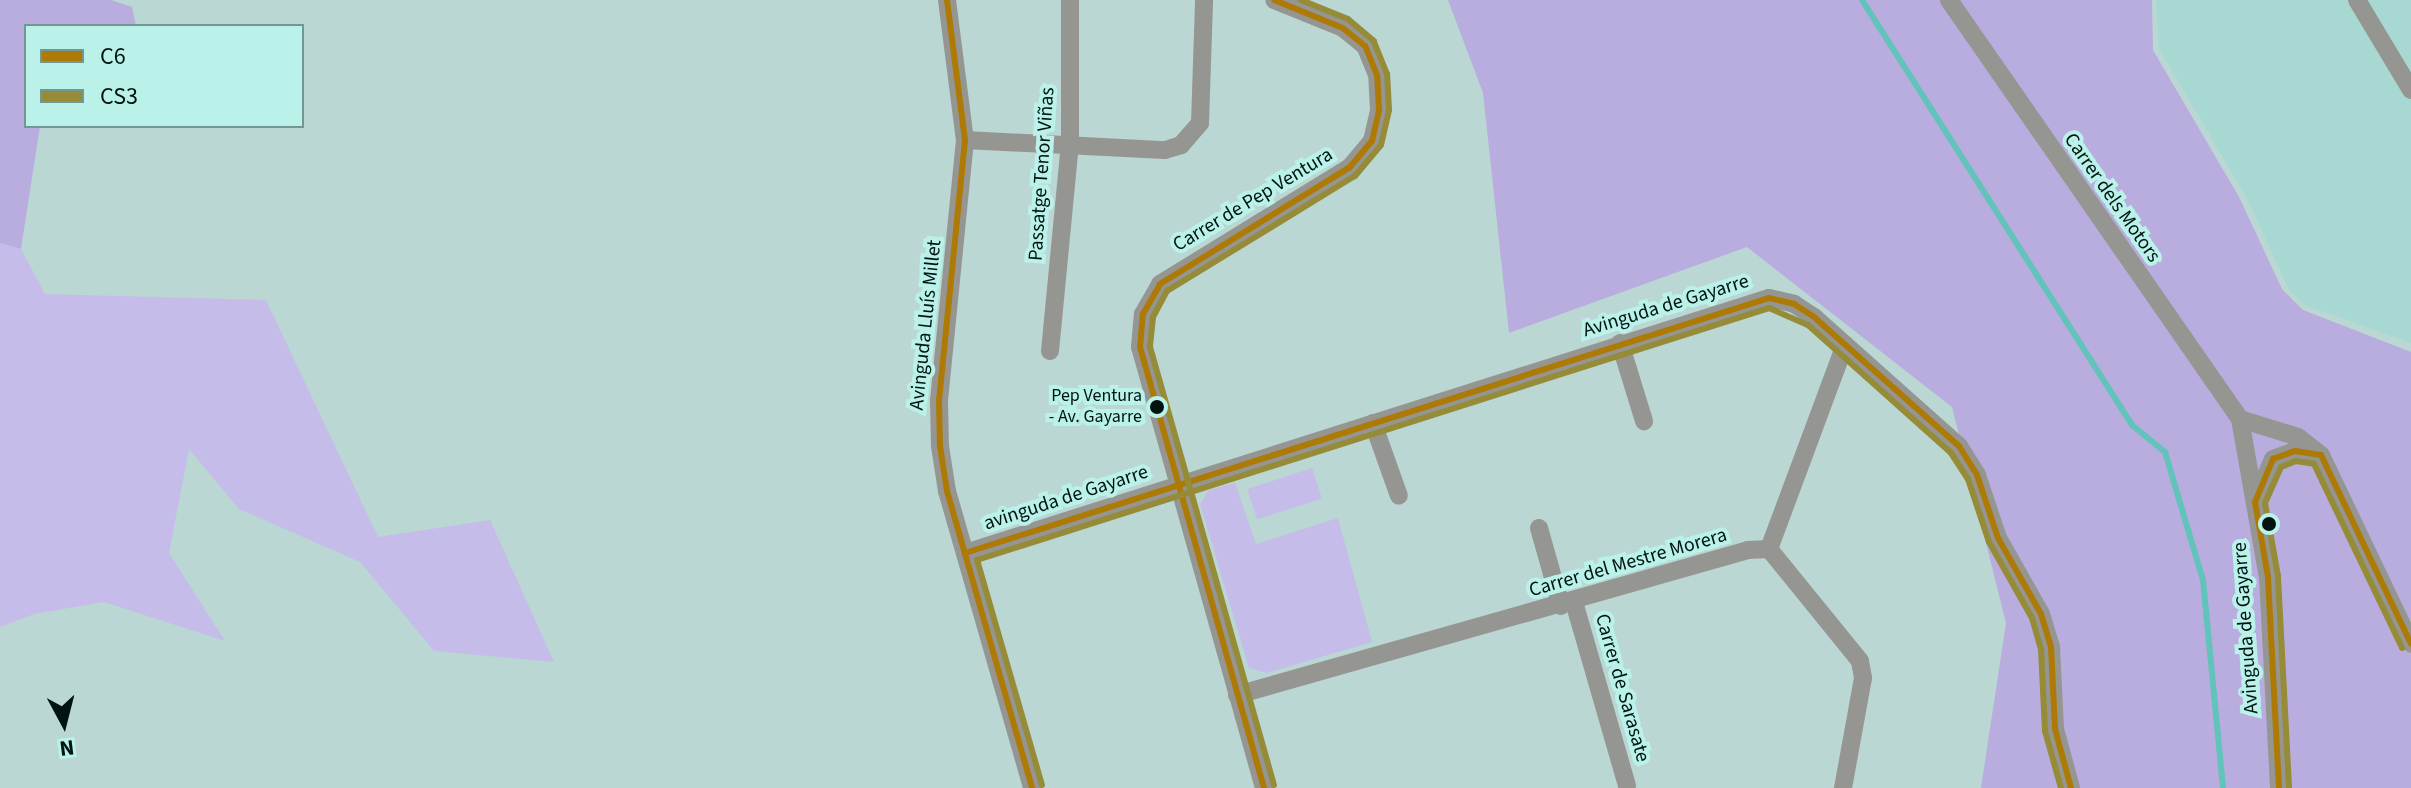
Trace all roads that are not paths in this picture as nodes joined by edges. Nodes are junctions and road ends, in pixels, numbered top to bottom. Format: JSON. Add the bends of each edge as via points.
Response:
{"nodes":[{"id":1,"x":947,"y":0,"type":"edge"},
{"id":2,"x":1070,"y":0,"type":"edge"},
{"id":3,"x":1204,"y":0,"type":"edge"},
{"id":4,"x":1274,"y":0,"type":"edge"},
{"id":5,"x":1949,"y":0,"type":"edge"},
{"id":6,"x":2357,"y":0,"type":"edge"},
{"id":7,"x":2411,"y":90,"type":"edge"},
{"id":8,"x":965,"y":140,"type":"junction"},
{"id":9,"x":1070,"y":144,"type":"junction"},
{"id":10,"x":1620,"y":343,"type":"junction"},
{"id":11,"x":1845,"y":345,"type":"junction"},
{"id":12,"x":1050,"y":351,"type":"dead end"},
{"id":13,"x":2240,"y":419,"type":"junction"},
{"id":14,"x":1644,"y":421,"type":"dead end"},
{"id":15,"x":1373,"y":423,"type":"junction"},
{"id":16,"x":2321,"y":455,"type":"junction"},
{"id":17,"x":1180,"y":485,"type":"junction"},
{"id":18,"x":1399,"y":496,"type":"dead end"},
{"id":19,"x":2255,"y":502,"type":"junction"},
{"id":20,"x":1539,"y":528,"type":"dead end"},
{"id":21,"x":1769,"y":549,"type":"junction"},
{"id":22,"x":965,"y":553,"type":"junction"},
{"id":23,"x":1568,"y":604,"type":"junction"},
{"id":24,"x":2411,"y":644,"type":"edge"},
{"id":25,"x":1237,"y":695,"type":"junction"},
{"id":26,"x":1627,"y":786,"type":"edge"},
{"id":27,"x":1032,"y":788,"type":"edge"},
{"id":28,"x":1264,"y":788,"type":"edge"},
{"id":29,"x":1843,"y":788,"type":"edge"},
{"id":30,"x":2071,"y":788,"type":"edge"},
{"id":31,"x":2279,"y":788,"type":"edge"}],
"edges":[{"from":1,"to":8,"type":"street","name":"Avinguda Lluís Millet"},
{"from":2,"to":9,"type":"street","name":"Passatge Tenor Viñas"},
{"from":3,"to":9,"type":"street","via":[[1200,123],[1193,137],[1165,150]]},
{"from":4,"to":17,"type":"street","name":"Carrer de Pep Ventura","via":[[1343,28],[1365,46],[1377,75],[1379,110],[1372,141],[1350,167],[1160,284],[1143,314],[1140,347]]},
{"from":5,"to":13,"type":"street","name":"Carrer dels Motors"},
{"from":6,"to":7,"type":"street"},
{"from":8,"to":9,"type":"street"},
{"from":8,"to":22,"type":"street","name":"Avinguda Lluís Millet","via":[[939,400],[947,491]]},
{"from":9,"to":12,"type":"street","name":"Passatge Tenor Viñas"},
{"from":10,"to":11,"type":"street","name":"Avinguda de Gayarre","via":[[1769,298],[1794,304]]},
{"from":10,"to":14,"type":"street"},
{"from":10,"to":15,"type":"street","name":"Avinguda de Gayarre"},
{"from":11,"to":21,"type":"street"},
{"from":11,"to":30,"type":"street","name":"Avinguda de Gayarre","via":[[1959,446],[1977,475],[1998,538],[2041,614],[2051,647],[2055,729]]},
{"from":13,"to":16,"type":"street","via":[[2298,437]]},
{"from":13,"to":19,"type":"street","name":"Avinguda de Gayarre"},
{"from":15,"to":17,"type":"street","name":"Avinguda de Gayarre"},
{"from":15,"to":18,"type":"street"},
{"from":16,"to":19,"type":"street","via":[[2295,451],[2273,459]]},
{"from":16,"to":24,"type":"street"},
{"from":17,"to":22,"type":"street","name":"avinguda de Gayarre"},
{"from":17,"to":25,"type":"street","name":"Carrer de Pep Ventura"},
{"from":19,"to":31,"type":"street","name":"Avinguda de Gayarre","via":[[2268,577]]},
{"from":20,"to":23,"type":"street","name":"Carrer de Sarasate"},
{"from":21,"to":23,"type":"street","name":"Carrer del Mestre Morera","via":[[1748,550]]},
{"from":21,"to":29,"type":"street","via":[[1860,661],[1863,678]]},
{"from":22,"to":27,"type":"street","name":"Avinguda Lluís Millet"},
{"from":23,"to":25,"type":"street","name":"Carrer del Mestre Morera"},
{"from":23,"to":26,"type":"street","name":"Carrer de Sarasate"},
{"from":25,"to":28,"type":"street","name":"Carrer de Pep Ventura"}]}
